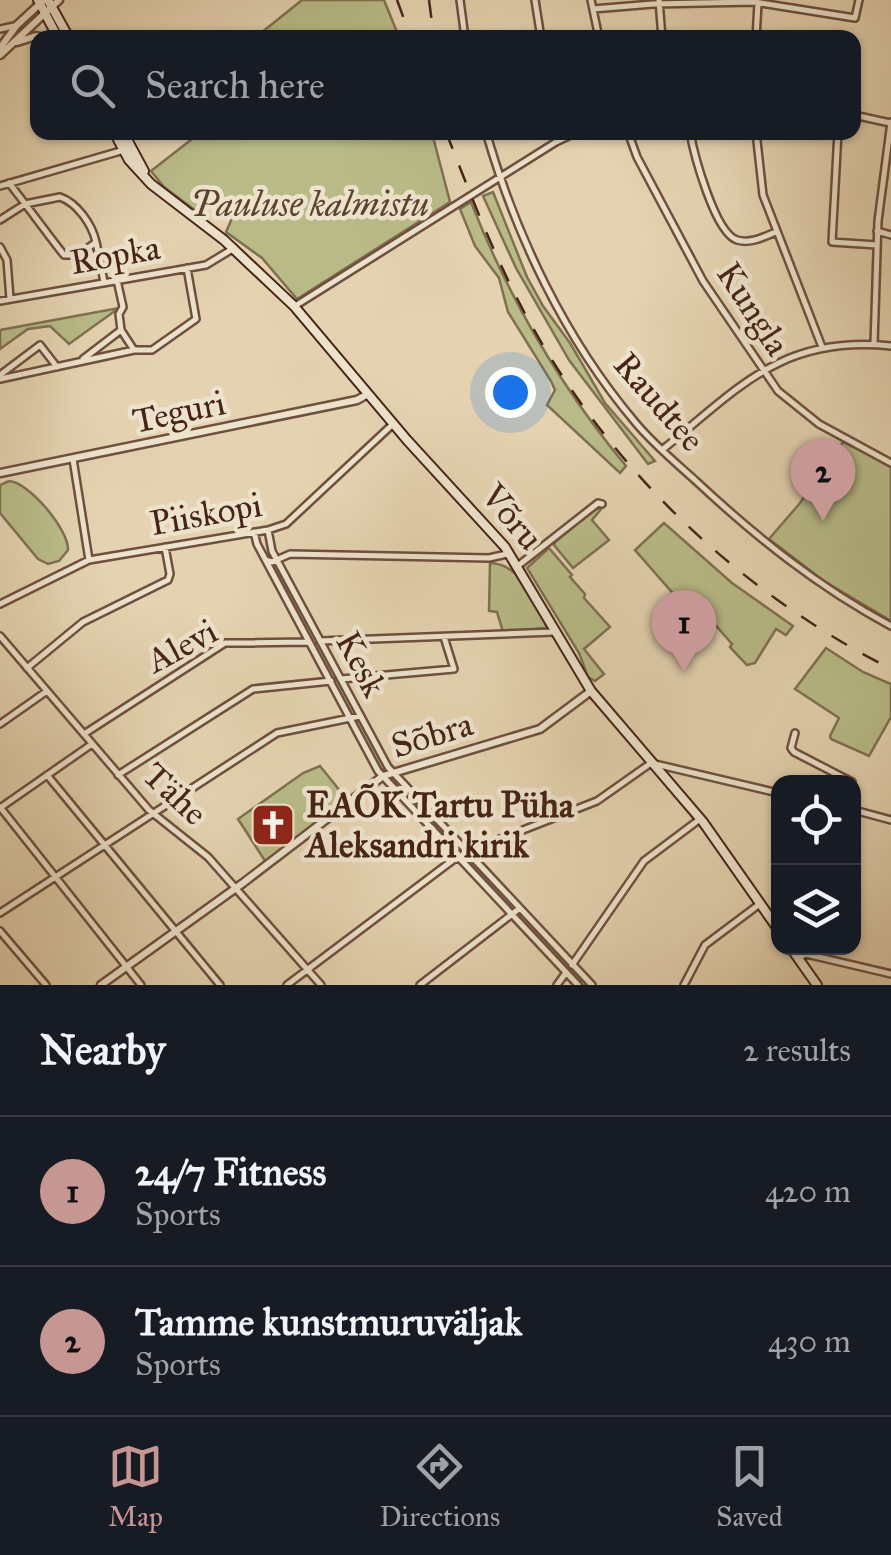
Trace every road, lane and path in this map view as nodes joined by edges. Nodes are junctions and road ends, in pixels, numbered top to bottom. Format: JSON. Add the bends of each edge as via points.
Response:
{"nodes":[{"id":1,"x":460,"y":0,"type":"edge"},
{"id":2,"x":535,"y":0,"type":"edge"},
{"id":3,"x":592,"y":0,"type":"edge"},
{"id":4,"x":859,"y":0,"type":"edge"},
{"id":5,"x":758,"y":1,"type":"edge"},
{"id":6,"x":659,"y":2,"type":"edge"},
{"id":7,"x":46,"y":3,"type":"edge"},
{"id":8,"x":593,"y":10,"type":"junction"},
{"id":9,"x":17,"y":25,"type":"junction"},
{"id":10,"x":0,"y":29,"type":"edge"},
{"id":11,"x":55,"y":30,"type":"edge"},
{"id":12,"x":65,"y":30,"type":"edge"},
{"id":13,"x":464,"y":30,"type":"edge"},
{"id":14,"x":539,"y":30,"type":"edge"},
{"id":15,"x":597,"y":30,"type":"edge"},
{"id":16,"x":661,"y":30,"type":"edge"},
{"id":17,"x":756,"y":30,"type":"edge"},
{"id":18,"x":30,"y":38,"type":"edge"},
{"id":19,"x":2,"y":47,"type":"edge"},
{"id":20,"x":861,"y":117,"type":"edge"},
{"id":21,"x":891,"y":123,"type":"edge"},
{"id":22,"x":118,"y":140,"type":"edge"},
{"id":23,"x":127,"y":140,"type":"edge"},
{"id":24,"x":488,"y":140,"type":"edge"},
{"id":25,"x":564,"y":140,"type":"edge"},
{"id":26,"x":631,"y":140,"type":"edge"},
{"id":27,"x":692,"y":140,"type":"edge"},
{"id":28,"x":757,"y":140,"type":"edge"},
{"id":29,"x":838,"y":140,"type":"edge"},
{"id":30,"x":124,"y":150,"type":"junction"},
{"id":31,"x":500,"y":178,"type":"junction"},
{"id":32,"x":10,"y":184,"type":"junction"},
{"id":33,"x":151,"y":184,"type":"junction"},
{"id":34,"x":0,"y":186,"type":"edge"},
{"id":35,"x":25,"y":204,"type":"junction"},
{"id":36,"x":0,"y":220,"type":"edge"},
{"id":37,"x":878,"y":231,"type":"junction"},
{"id":38,"x":776,"y":232,"type":"junction"},
{"id":39,"x":891,"y":235,"type":"edge"},
{"id":40,"x":96,"y":242,"type":"junction"},
{"id":41,"x":876,"y":245,"type":"junction"},
{"id":42,"x":0,"y":248,"type":"edge"},
{"id":43,"x":234,"y":248,"type":"junction"},
{"id":44,"x":186,"y":268,"type":"junction"},
{"id":45,"x":117,"y":280,"type":"junction"},
{"id":46,"x":104,"y":282,"type":"junction"},
{"id":47,"x":10,"y":299,"type":"junction"},
{"id":48,"x":0,"y":301,"type":"edge"},
{"id":49,"x":294,"y":306,"type":"junction"},
{"id":50,"x":121,"y":330,"type":"junction"},
{"id":51,"x":874,"y":344,"type":"junction"},
{"id":52,"x":891,"y":346,"type":"edge"},
{"id":53,"x":822,"y":347,"type":"junction"},
{"id":54,"x":134,"y":350,"type":"junction"},
{"id":55,"x":79,"y":362,"type":"junction"},
{"id":56,"x":58,"y":367,"type":"junction"},
{"id":57,"x":762,"y":370,"type":"junction"},
{"id":58,"x":0,"y":377,"type":"edge"},
{"id":59,"x":368,"y":394,"type":"junction"},
{"id":60,"x":393,"y":424,"type":"junction"},
{"id":61,"x":662,"y":450,"type":"junction"},
{"id":62,"x":73,"y":459,"type":"junction"},
{"id":63,"x":891,"y":463,"type":"edge"},
{"id":64,"x":0,"y":473,"type":"edge"},
{"id":65,"x":602,"y":504,"type":"dead end"},
{"id":66,"x":268,"y":530,"type":"junction"},
{"id":67,"x":254,"y":532,"type":"junction"},
{"id":68,"x":165,"y":547,"type":"junction"},
{"id":69,"x":510,"y":554,"type":"junction"},
{"id":70,"x":89,"y":560,"type":"junction"},
{"id":71,"x":266,"y":560,"type":"junction"},
{"id":72,"x":277,"y":561,"type":"junction"},
{"id":73,"x":518,"y":565,"type":"junction"},
{"id":74,"x":0,"y":604,"type":"edge"},
{"id":75,"x":891,"y":626,"type":"edge"},
{"id":76,"x":556,"y":632,"type":"junction"},
{"id":77,"x":0,"y":636,"type":"edge"},
{"id":78,"x":444,"y":637,"type":"junction"},
{"id":79,"x":320,"y":641,"type":"junction"},
{"id":80,"x":308,"y":642,"type":"junction"},
{"id":81,"x":27,"y":668,"type":"junction"},
{"id":82,"x":340,"y":680,"type":"junction"},
{"id":83,"x":330,"y":681,"type":"junction"},
{"id":84,"x":591,"y":691,"type":"junction"},
{"id":85,"x":47,"y":692,"type":"junction"},
{"id":86,"x":360,"y":716,"type":"junction"},
{"id":87,"x":350,"y":720,"type":"junction"},
{"id":88,"x":0,"y":724,"type":"edge"},
{"id":89,"x":794,"y":732,"type":"dead end"},
{"id":90,"x":84,"y":734,"type":"junction"},
{"id":91,"x":92,"y":744,"type":"junction"},
{"id":92,"x":650,"y":762,"type":"junction"},
{"id":93,"x":681,"y":769,"type":"junction"},
{"id":94,"x":392,"y":772,"type":"junction"},
{"id":95,"x":118,"y":774,"type":"junction"},
{"id":96,"x":47,"y":775,"type":"junction"},
{"id":97,"x":836,"y":775,"type":"edge"},
{"id":98,"x":383,"y":776,"type":"junction"},
{"id":99,"x":673,"y":787,"type":"junction"},
{"id":100,"x":771,"y":790,"type":"edge"},
{"id":101,"x":0,"y":807,"type":"edge"},
{"id":102,"x":861,"y":812,"type":"edge"},
{"id":103,"x":153,"y":813,"type":"junction"},
{"id":104,"x":700,"y":819,"type":"junction"},
{"id":105,"x":891,"y":820,"type":"edge"},
{"id":106,"x":105,"y":844,"type":"junction"},
{"id":107,"x":468,"y":852,"type":"junction"},
{"id":108,"x":458,"y":856,"type":"junction"},
{"id":109,"x":54,"y":878,"type":"junction"},
{"id":110,"x":235,"y":888,"type":"junction"},
{"id":111,"x":761,"y":904,"type":"junction"},
{"id":112,"x":520,"y":908,"type":"junction"},
{"id":113,"x":0,"y":913,"type":"edge"},
{"id":114,"x":512,"y":915,"type":"junction"},
{"id":115,"x":771,"y":919,"type":"edge"},
{"id":116,"x":0,"y":931,"type":"edge"},
{"id":117,"x":175,"y":932,"type":"junction"},
{"id":118,"x":796,"y":955,"type":"edge"},
{"id":119,"x":798,"y":958,"type":"junction"},
{"id":120,"x":572,"y":964,"type":"junction"},
{"id":121,"x":126,"y":967,"type":"junction"},
{"id":122,"x":307,"y":970,"type":"junction"},
{"id":123,"x":566,"y":972,"type":"junction"},
{"id":124,"x":891,"y":974,"type":"edge"},
{"id":125,"x":46,"y":985,"type":"edge"},
{"id":126,"x":101,"y":985,"type":"edge"},
{"id":127,"x":141,"y":985,"type":"edge"},
{"id":128,"x":220,"y":985,"type":"edge"},
{"id":129,"x":287,"y":985,"type":"edge"},
{"id":130,"x":322,"y":985,"type":"edge"},
{"id":131,"x":420,"y":985,"type":"edge"},
{"id":132,"x":558,"y":985,"type":"edge"},
{"id":133,"x":578,"y":985,"type":"edge"},
{"id":134,"x":592,"y":985,"type":"edge"},
{"id":135,"x":684,"y":985,"type":"edge"},
{"id":136,"x":817,"y":985,"type":"edge"}],
"edges":[{"from":1,"to":13,"type":"street"},
{"from":2,"to":14,"type":"street"},
{"from":3,"to":8,"type":"street"},
{"from":4,"to":5,"type":"street","via":[[855,18]]},
{"from":5,"to":6,"type":"street"},
{"from":5,"to":17,"type":"street"},
{"from":6,"to":8,"type":"street"},
{"from":6,"to":16,"type":"street"},
{"from":7,"to":9,"type":"street"},
{"from":7,"to":11,"type":"main road"},
{"from":7,"to":12,"type":"main road"},
{"from":7,"to":19,"type":"street"},
{"from":8,"to":15,"type":"street"},
{"from":9,"to":10,"type":"street"},
{"from":9,"to":19,"type":"street"},
{"from":18,"to":19,"type":"street"},
{"from":20,"to":21,"type":"street"},
{"from":21,"to":37,"type":"street"},
{"from":22,"to":30,"type":"main road","name":"Võru"},
{"from":23,"to":33,"type":"main road","name":"Võru"},
{"from":24,"to":31,"type":"street","name":"Raudtee"},
{"from":25,"to":31,"type":"street"},
{"from":26,"to":57,"type":"street","name":"Kungla","via":[[703,282]]},
{"from":27,"to":38,"type":"street","via":[[723,229],[752,241]]},
{"from":28,"to":38,"type":"street","via":[[762,190]]},
{"from":29,"to":41,"type":"street","via":[[832,242]]},
{"from":30,"to":32,"type":"street"},
{"from":30,"to":33,"type":"main road","name":"Võru"},
{"from":31,"to":49,"type":"street"},
{"from":31,"to":61,"type":"street","name":"Raudtee","via":[[529,252],[579,342],[623,408]]},
{"from":32,"to":34,"type":"street"},
{"from":32,"to":35,"type":"street"},
{"from":33,"to":43,"type":"main road","name":"Võru"},
{"from":35,"to":36,"type":"street"},
{"from":35,"to":40,"type":"street","via":[[53,196],[69,200]]},
{"from":35,"to":40,"type":"street","via":[[64,255],[79,255]]},
{"from":37,"to":39,"type":"street"},
{"from":37,"to":41,"type":"street"},
{"from":38,"to":53,"type":"street"},
{"from":40,"to":46,"type":"street"},
{"from":41,"to":51,"type":"street"},
{"from":42,"to":47,"type":"street"},
{"from":43,"to":44,"type":"street","name":"Ropka"},
{"from":43,"to":49,"type":"main road","name":"Võru"},
{"from":44,"to":45,"type":"street","name":"Ropka"},
{"from":44,"to":54,"type":"street","via":[[196,319],[158,348]]},
{"from":45,"to":46,"type":"street","name":"Ropka"},
{"from":45,"to":50,"type":"street"},
{"from":46,"to":47,"type":"street","name":"Ropka"},
{"from":47,"to":48,"type":"street","name":"Ropka"},
{"from":49,"to":59,"type":"main road","name":"Võru"},
{"from":50,"to":54,"type":"street"},
{"from":50,"to":55,"type":"street"},
{"from":51,"to":52,"type":"street"},
{"from":51,"to":53,"type":"street"},
{"from":53,"to":57,"type":"street"},
{"from":54,"to":55,"type":"street"},
{"from":55,"to":56,"type":"street"},
{"from":56,"to":58,"type":"street"},
{"from":56,"to":58,"type":"street","via":[[40,344]]},
{"from":57,"to":61,"type":"street"},
{"from":57,"to":63,"type":"street","name":"Kungla","via":[[808,417]]},
{"from":59,"to":60,"type":"main road","name":"Võru"},
{"from":59,"to":62,"type":"street","name":"Teguri"},
{"from":60,"to":66,"type":"street","name":"Piiskopi","via":[[286,524]]},
{"from":60,"to":69,"type":"main road","name":"Võru"},
{"from":61,"to":75,"type":"street","name":"Raudtee","via":[[781,556]]},
{"from":62,"to":64,"type":"street","name":"Teguri"},
{"from":62,"to":70,"type":"street"},
{"from":65,"to":73,"type":"street"},
{"from":66,"to":67,"type":"street","name":"Piiskopi"},
{"from":66,"to":72,"type":"street","name":"Kesk"},
{"from":67,"to":68,"type":"street","name":"Piiskopi"},
{"from":67,"to":71,"type":"street","name":"Kesk"},
{"from":68,"to":70,"type":"street","name":"Piiskopi"},
{"from":68,"to":81,"type":"street","via":[[168,580],[83,622]]},
{"from":69,"to":72,"type":"street","via":[[290,554]]},
{"from":69,"to":73,"type":"main road","name":"Võru"},
{"from":70,"to":74,"type":"street","name":"Piiskopi"},
{"from":71,"to":72,"type":"street"},
{"from":71,"to":80,"type":"street","name":"Kesk"},
{"from":72,"to":79,"type":"street","name":"Kesk"},
{"from":73,"to":76,"type":"main road","name":"Võru"},
{"from":76,"to":78,"type":"street","name":"Alevi"},
{"from":76,"to":84,"type":"main road","name":"Võru"},
{"from":77,"to":81,"type":"street","name":"Tähe"},
{"from":78,"to":79,"type":"street","name":"Alevi"},
{"from":78,"to":82,"type":"street","via":[[454,669]]},
{"from":79,"to":80,"type":"street","name":"Alevi"},
{"from":79,"to":82,"type":"street","name":"Kesk"},
{"from":80,"to":83,"type":"street","name":"Kesk"},
{"from":80,"to":90,"type":"street","name":"Alevi","via":[[226,642]]},
{"from":81,"to":85,"type":"street","name":"Tähe"},
{"from":82,"to":83,"type":"street"},
{"from":82,"to":86,"type":"street","name":"Kesk"},
{"from":83,"to":87,"type":"street","name":"Kesk"},
{"from":83,"to":95,"type":"street","via":[[253,688]]},
{"from":84,"to":92,"type":"main road","name":"Võru"},
{"from":84,"to":94,"type":"street","name":"Sõbra","via":[[540,730]]},
{"from":85,"to":88,"type":"street"},
{"from":85,"to":90,"type":"street","name":"Tähe"},
{"from":86,"to":87,"type":"street"},
{"from":86,"to":94,"type":"street","name":"Kesk"},
{"from":87,"to":98,"type":"street","name":"Kesk"},
{"from":87,"to":103,"type":"street","via":[[277,733]]},
{"from":89,"to":97,"type":"street","via":[[794,752]]},
{"from":90,"to":91,"type":"street","name":"Tähe"},
{"from":91,"to":95,"type":"street","name":"Tähe"},
{"from":91,"to":96,"type":"street"},
{"from":92,"to":93,"type":"street"},
{"from":92,"to":99,"type":"main road","name":"Võru"},
{"from":92,"to":107,"type":"street","via":[[597,801]]},
{"from":93,"to":99,"type":"street","via":[[672,774]]},
{"from":93,"to":100,"type":"street"},
{"from":94,"to":98,"type":"street","name":"Sõbra"},
{"from":94,"to":107,"type":"street","name":"Kesk"},
{"from":95,"to":103,"type":"street","name":"Tähe"},
{"from":96,"to":101,"type":"street"},
{"from":96,"to":106,"type":"street"},
{"from":98,"to":108,"type":"street","name":"Kesk"},
{"from":98,"to":110,"type":"street","name":"Sõbra"},
{"from":99,"to":104,"type":"main road","name":"Võru"},
{"from":101,"to":109,"type":"street"},
{"from":102,"to":105,"type":"street"},
{"from":103,"to":106,"type":"street"},
{"from":103,"to":110,"type":"street","name":"Tähe"},
{"from":104,"to":111,"type":"main road","name":"Võru"},
{"from":104,"to":120,"type":"street","via":[[644,861]]},
{"from":106,"to":109,"type":"street"},
{"from":106,"to":117,"type":"street"},
{"from":107,"to":108,"type":"street"},
{"from":107,"to":112,"type":"street","name":"Kesk"},
{"from":108,"to":114,"type":"street","name":"Kesk"},
{"from":108,"to":122,"type":"street"},
{"from":109,"to":113,"type":"street"},
{"from":109,"to":121,"type":"street"},
{"from":110,"to":117,"type":"street","name":"Sõbra"},
{"from":110,"to":122,"type":"street","name":"Tähe"},
{"from":111,"to":115,"type":"main road","name":"Võru"},
{"from":111,"to":135,"type":"street","via":[[705,945]]},
{"from":112,"to":114,"type":"street"},
{"from":112,"to":120,"type":"street","name":"Kesk"},
{"from":114,"to":123,"type":"street","name":"Kesk"},
{"from":114,"to":131,"type":"street"},
{"from":116,"to":125,"type":"street"},
{"from":117,"to":121,"type":"street","name":"Sõbra"},
{"from":117,"to":128,"type":"street"},
{"from":118,"to":119,"type":"main road"},
{"from":119,"to":124,"type":"street","via":[[806,954]]},
{"from":119,"to":136,"type":"main road"},
{"from":120,"to":123,"type":"street"},
{"from":120,"to":134,"type":"street","name":"Kesk"},
{"from":121,"to":126,"type":"street","name":"Sõbra"},
{"from":121,"to":127,"type":"street"},
{"from":122,"to":129,"type":"street"},
{"from":122,"to":130,"type":"street","name":"Tähe"},
{"from":123,"to":132,"type":"street"},
{"from":123,"to":133,"type":"street","name":"Kesk"}]}
